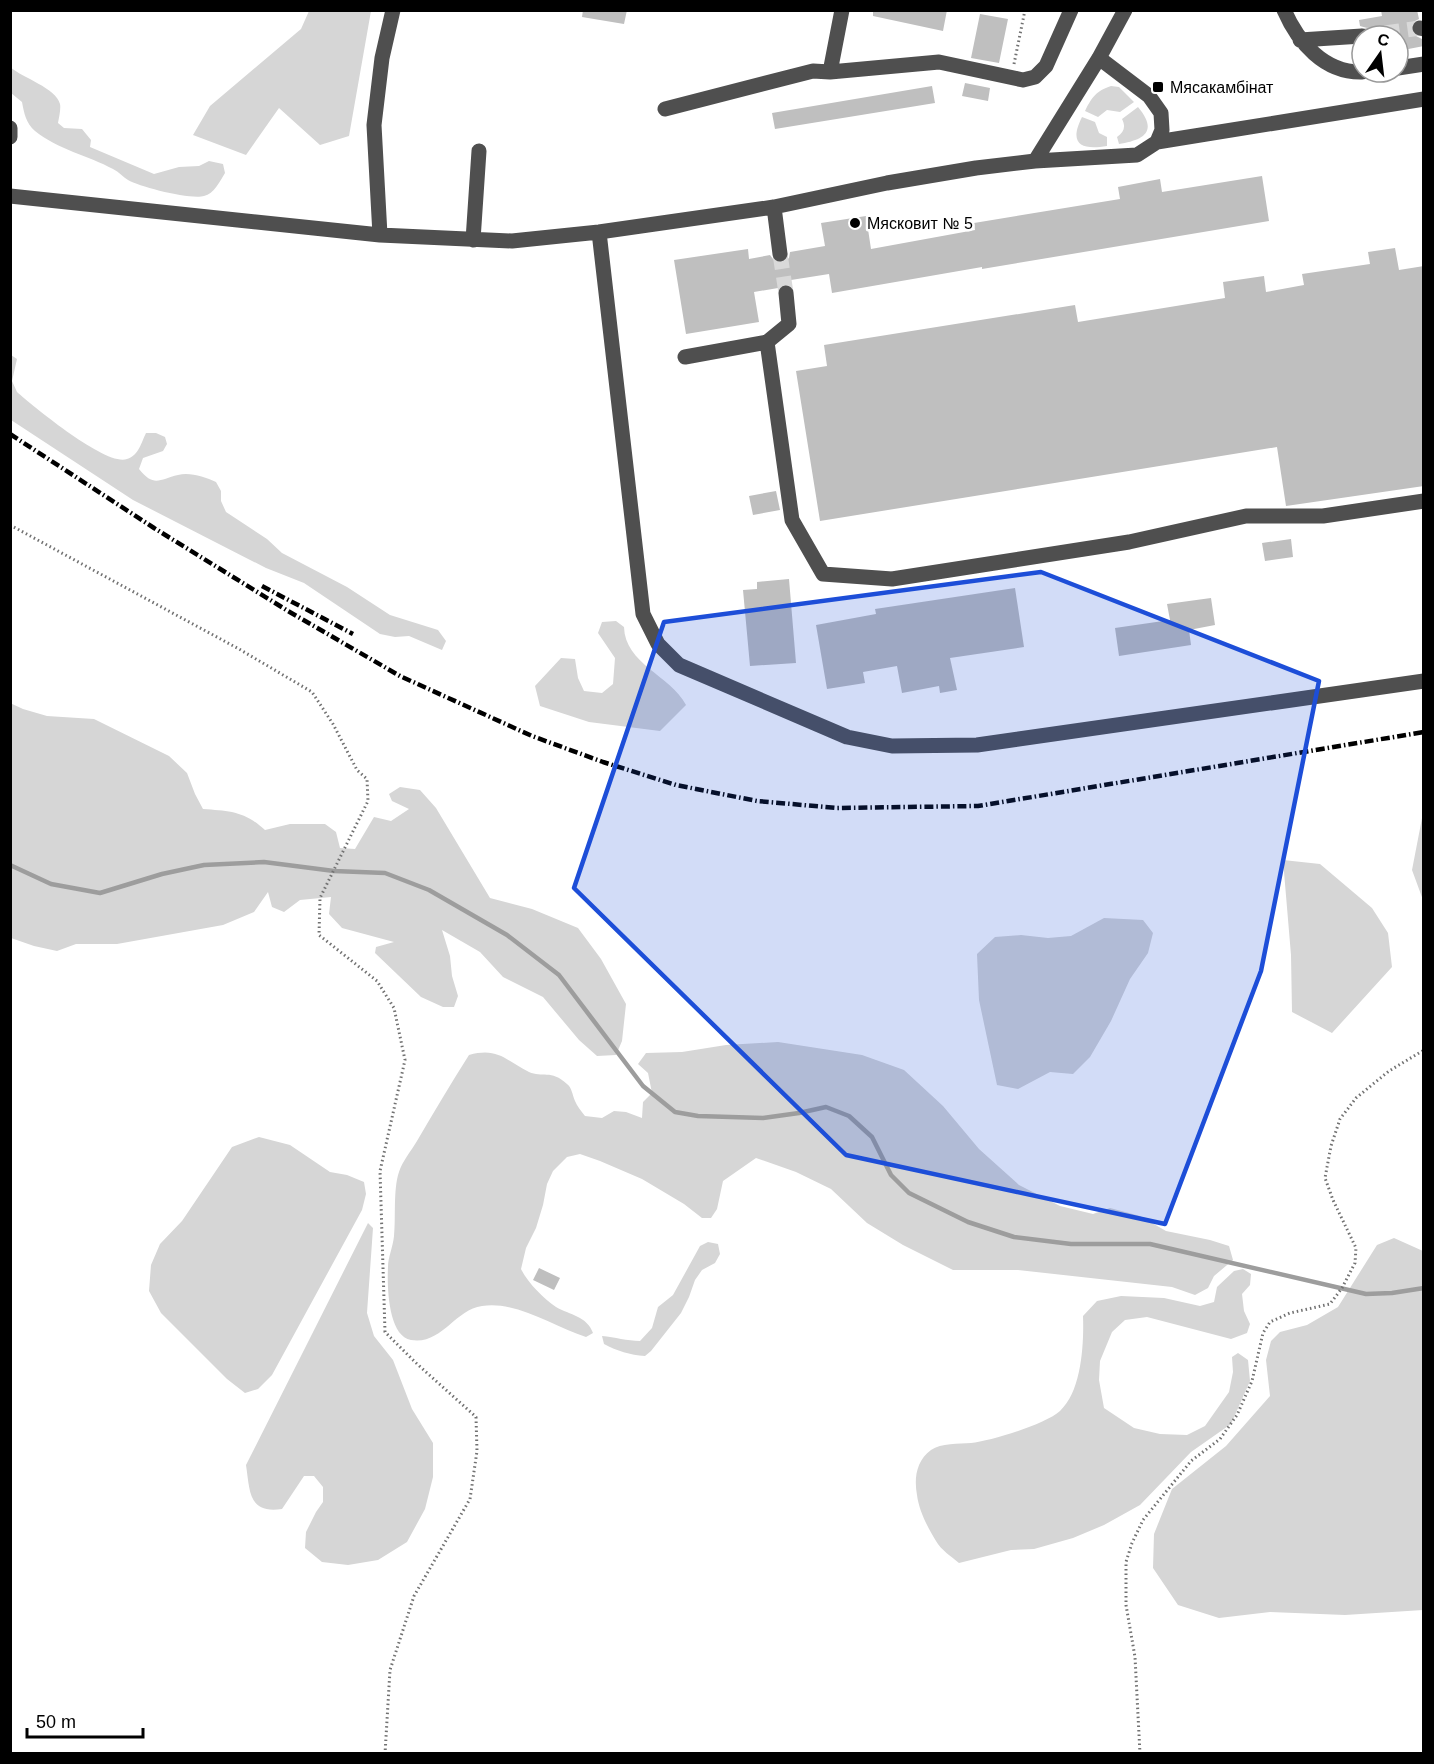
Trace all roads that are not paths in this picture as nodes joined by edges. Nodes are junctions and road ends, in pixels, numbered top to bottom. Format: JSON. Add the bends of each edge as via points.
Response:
{"nodes":[{"id":1,"x":393,"y":10,"type":"edge"},
{"id":2,"x":842,"y":10,"type":"edge"},
{"id":3,"x":1071,"y":10,"type":"edge"},
{"id":4,"x":1125,"y":10,"type":"edge"},
{"id":5,"x":1284,"y":10,"type":"edge"},
{"id":6,"x":1350,"y":37,"type":"edge"},
{"id":7,"x":1300,"y":40,"type":"junction"},
{"id":8,"x":1099,"y":58,"type":"junction"},
{"id":9,"x":830,"y":72,"type":"junction"},
{"id":10,"x":1350,"y":72,"type":"edge"},
{"id":11,"x":1424,"y":99,"type":"edge"},
{"id":12,"x":665,"y":108,"type":"dead end"},
{"id":13,"x":10,"y":128,"type":"edge"},
{"id":14,"x":10,"y":137,"type":"edge"},
{"id":15,"x":1158,"y":142,"type":"junction"},
{"id":16,"x":479,"y":151,"type":"dead end"},
{"id":17,"x":1035,"y":161,"type":"junction"},
{"id":18,"x":10,"y":196,"type":"edge"},
{"id":19,"x":774,"y":207,"type":"junction"},
{"id":20,"x":599,"y":232,"type":"junction"},
{"id":21,"x":380,"y":235,"type":"junction"},
{"id":22,"x":473,"y":240,"type":"junction"},
{"id":23,"x":780,"y":254,"type":"tunnel mouth"},
{"id":24,"x":786,"y":293,"type":"tunnel mouth"},
{"id":25,"x":767,"y":342,"type":"junction"},
{"id":26,"x":685,"y":357,"type":"dead end"},
{"id":27,"x":1424,"y":501,"type":"edge"},
{"id":28,"x":1424,"y":681,"type":"edge"}],
"edges":[{"from":1,"to":21,"type":"street","via":[[382,58],[374,125]]},
{"from":2,"to":9,"type":"street"},
{"from":3,"to":9,"type":"street","via":[[1046,66],[1035,77],[1023,80],[939,62]]},
{"from":4,"to":8,"type":"street"},
{"from":5,"to":7,"type":"street"},
{"from":6,"to":7,"type":"street"},
{"from":7,"to":10,"type":"street","via":[[1323,62]]},
{"from":8,"to":15,"type":"street","via":[[1149,96],[1161,113]]},
{"from":8,"to":17,"type":"street"},
{"from":9,"to":12,"type":"street","via":[[813,71]]},
{"from":11,"to":15,"type":"street"},
{"from":13,"to":14,"type":"street"},
{"from":15,"to":17,"type":"street","via":[[1137,154]]},
{"from":16,"to":22,"type":"street"},
{"from":17,"to":19,"type":"street","via":[[887,183]]},
{"from":18,"to":21,"type":"street"},
{"from":19,"to":20,"type":"street"},
{"from":19,"to":23,"type":"street"},
{"from":20,"to":22,"type":"street","via":[[512,241]]},
{"from":20,"to":28,"type":"street","via":[[643,614],[658,644],[679,664],[847,737],[892,746],[977,745]]},
{"from":21,"to":22,"type":"street"},
{"from":24,"to":25,"type":"street","via":[[789,324]]},
{"from":25,"to":26,"type":"street"},
{"from":25,"to":27,"type":"street","via":[[792,520],[824,574],[892,579],[1129,542],[1246,516],[1323,516]]}]}
